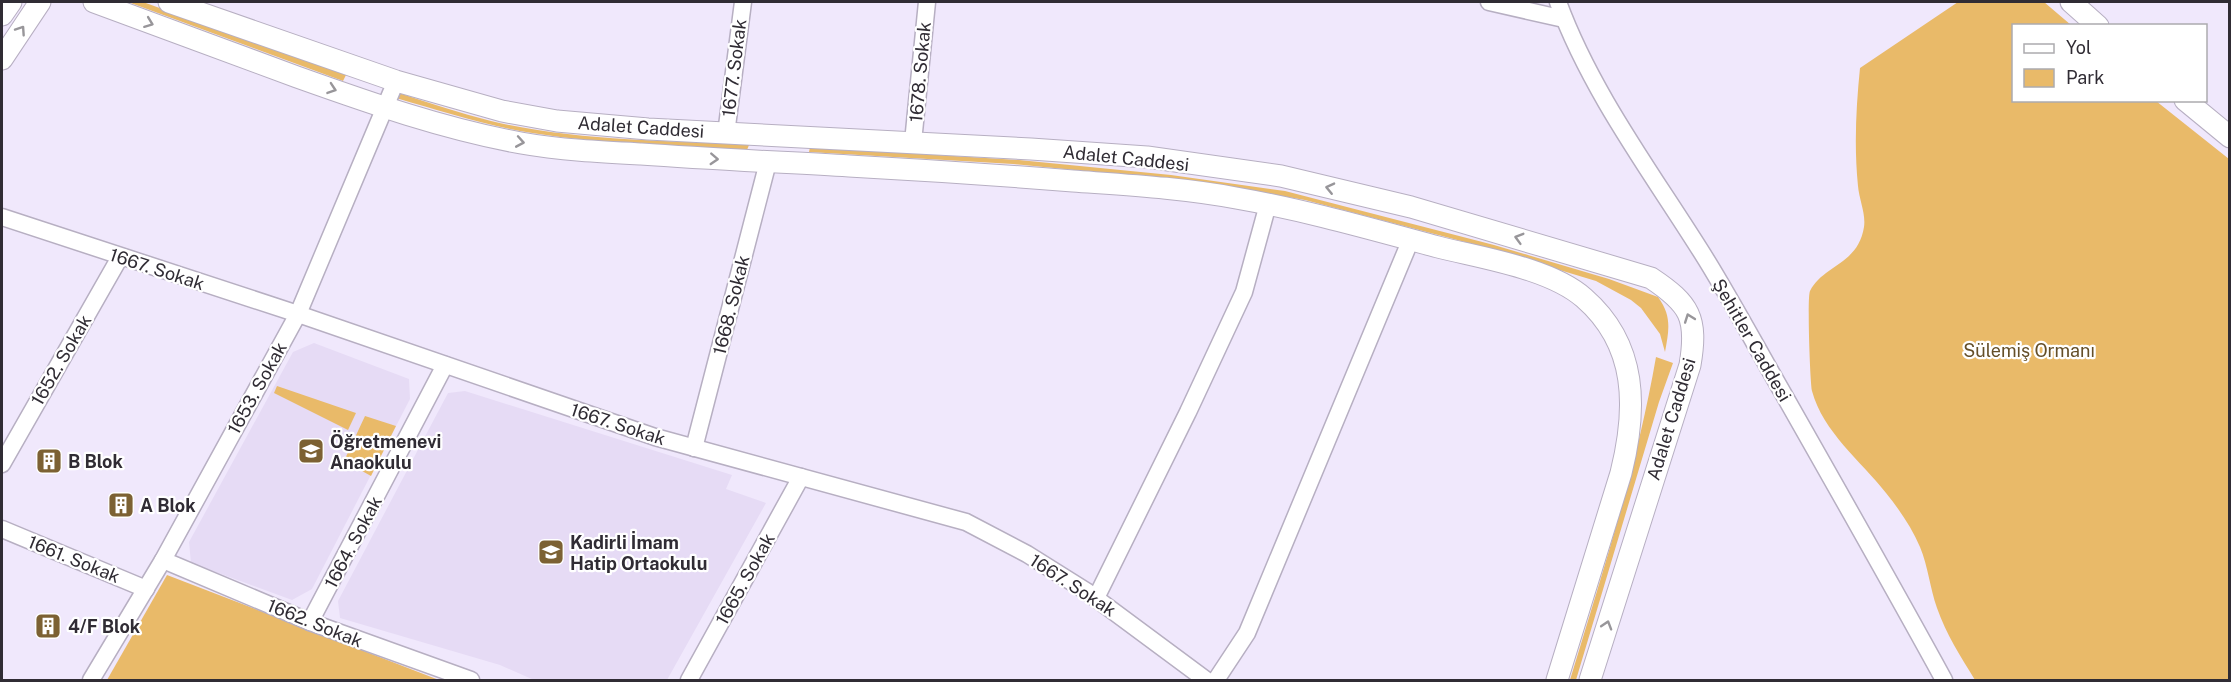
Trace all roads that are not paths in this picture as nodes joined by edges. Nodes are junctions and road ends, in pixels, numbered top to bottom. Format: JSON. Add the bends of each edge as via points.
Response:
{"nodes":[{"id":1,"x":11,"y":2,"type":"edge"},
{"id":2,"x":40,"y":2,"type":"edge"},
{"id":3,"x":94,"y":2,"type":"edge"},
{"id":4,"x":170,"y":2,"type":"edge"},
{"id":5,"x":743,"y":2,"type":"edge"},
{"id":6,"x":927,"y":2,"type":"edge"},
{"id":7,"x":1489,"y":2,"type":"edge"},
{"id":8,"x":1558,"y":2,"type":"edge"},
{"id":9,"x":2071,"y":2,"type":"edge"},
{"id":10,"x":2,"y":15,"type":"edge"},
{"id":11,"x":1564,"y":19,"type":"junction"},
{"id":12,"x":2096,"y":24,"type":"edge"},
{"id":13,"x":2,"y":59,"type":"edge"},
{"id":14,"x":396,"y":81,"type":"junction"},
{"id":15,"x":2187,"y":102,"type":"edge"},
{"id":16,"x":386,"y":107,"type":"junction"},
{"id":17,"x":726,"y":134,"type":"junction"},
{"id":18,"x":2229,"y":137,"type":"edge"},
{"id":19,"x":913,"y":142,"type":"junction"},
{"id":20,"x":768,"y":162,"type":"junction"},
{"id":21,"x":1268,"y":204,"type":"junction"},
{"id":22,"x":2,"y":217,"type":"edge"},
{"id":23,"x":1411,"y":239,"type":"junction"},
{"id":24,"x":120,"y":256,"type":"junction"},
{"id":25,"x":298,"y":314,"type":"junction"},
{"id":26,"x":445,"y":365,"type":"junction"},
{"id":27,"x":694,"y":448,"type":"junction"},
{"id":28,"x":2,"y":464,"type":"edge"},
{"id":29,"x":801,"y":477,"type":"junction"},
{"id":30,"x":2,"y":529,"type":"edge"},
{"id":31,"x":163,"y":560,"type":"junction"},
{"id":32,"x":146,"y":589,"type":"junction"},
{"id":33,"x":1096,"y":598,"type":"junction"},
{"id":34,"x":310,"y":622,"type":"junction"},
{"id":35,"x":91,"y":681,"type":"edge"},
{"id":36,"x":471,"y":681,"type":"edge"},
{"id":37,"x":689,"y":681,"type":"edge"},
{"id":38,"x":1206,"y":681,"type":"edge"},
{"id":39,"x":1216,"y":681,"type":"edge"},
{"id":40,"x":1557,"y":681,"type":"edge"},
{"id":41,"x":1590,"y":681,"type":"edge"},
{"id":42,"x":1944,"y":681,"type":"edge"}],
"edges":[{"from":1,"to":10,"type":"street"},
{"from":13,"to":2,"type":"street","one_way":true},
{"from":3,"to":16,"type":"street","one_way":true},
{"from":4,"to":14,"type":"street","name":"Adalet Caddesi"},
{"from":5,"to":17,"type":"street","name":"1677. Sokak"},
{"from":6,"to":19,"type":"street","name":"1678. Sokak"},
{"from":7,"to":11,"type":"street"},
{"from":8,"to":11,"type":"street","name":"Şehitler Caddesi"},
{"from":9,"to":12,"type":"street"},
{"from":11,"to":42,"type":"street","name":"Şehitler Caddesi","via":[[1617,119],[1708,262]]},
{"from":14,"to":16,"type":"street","name":"1653. Sokak"},
{"from":14,"to":17,"type":"street","name":"Adalet Caddesi","via":[[502,111],[557,120]]},
{"from":15,"to":18,"type":"street"},
{"from":16,"to":20,"type":"street","one_way":true,"via":[[523,143]]},
{"from":16,"to":25,"type":"street","name":"1653. Sokak"},
{"from":17,"to":19,"type":"street","name":"Adalet Caddesi"},
{"from":41,"to":19,"type":"street","name":"Adalet Caddesi","one_way":true,"via":[[1690,365],[1693,328],[1688,310],[1673,293],[1651,278],[1614,266],[1411,207],[1281,176],[1147,157]]},
{"from":20,"to":21,"type":"street","via":[[1110,183]]},
{"from":20,"to":27,"type":"street","name":"1668. Sokak"},
{"from":21,"to":23,"type":"street"},
{"from":21,"to":33,"type":"street","via":[[1244,292]]},
{"from":22,"to":24,"type":"street","name":"1667. Sokak"},
{"from":23,"to":39,"type":"street","via":[[1247,633]]},
{"from":23,"to":40,"type":"street","via":[[1564,284],[1601,317],[1626,361],[1632,400],[1626,452]]},
{"from":24,"to":25,"type":"street","name":"1667. Sokak"},
{"from":24,"to":28,"type":"street","name":"1652. Sokak"},
{"from":25,"to":26,"type":"street","name":"1667. Sokak"},
{"from":25,"to":31,"type":"street","name":"1653. Sokak"},
{"from":26,"to":27,"type":"street","name":"1667. Sokak"},
{"from":26,"to":34,"type":"street","name":"1664. Sokak"},
{"from":27,"to":29,"type":"street","name":"1667. Sokak"},
{"from":29,"to":33,"type":"street","name":"1667. Sokak","via":[[966,522],[1028,554]]},
{"from":29,"to":37,"type":"street","name":"1665. Sokak"},
{"from":30,"to":32,"type":"street","name":"1661. Sokak"},
{"from":31,"to":32,"type":"street","name":"1653. Sokak"},
{"from":31,"to":34,"type":"street","name":"1662. Sokak"},
{"from":32,"to":35,"type":"street","name":"1653. Sokak"},
{"from":33,"to":38,"type":"street","name":"1667. Sokak"},
{"from":34,"to":36,"type":"street","name":"1662. Sokak"}]}
